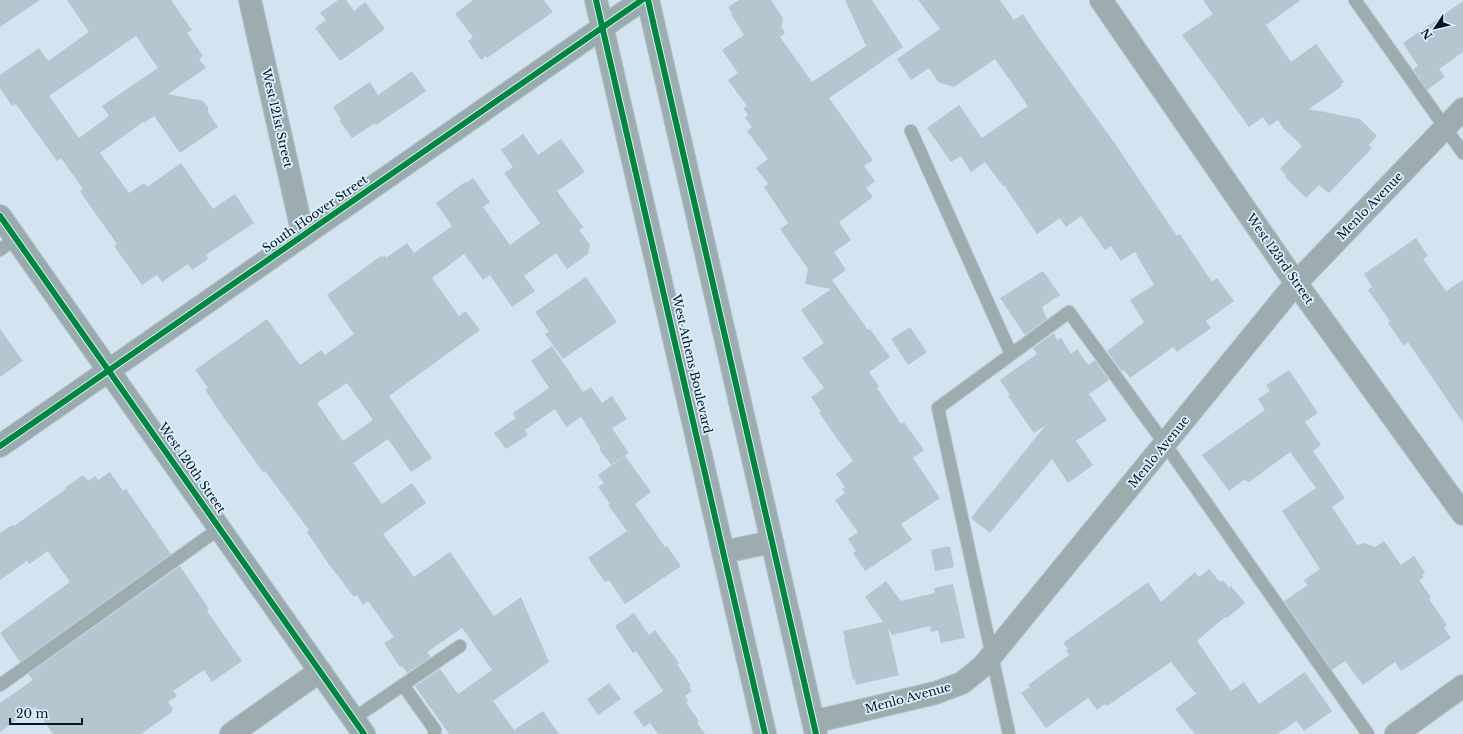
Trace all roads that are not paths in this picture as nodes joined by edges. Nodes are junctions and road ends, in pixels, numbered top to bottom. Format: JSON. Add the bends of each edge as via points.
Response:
{"nodes":[{"id":1,"x":250,"y":0,"type":"edge"},
{"id":2,"x":596,"y":0,"type":"edge"},
{"id":3,"x":642,"y":0,"type":"edge"},
{"id":4,"x":648,"y":0,"type":"edge"},
{"id":5,"x":1101,"y":0,"type":"edge"},
{"id":6,"x":1355,"y":0,"type":"edge"},
{"id":7,"x":602,"y":28,"type":"junction"},
{"id":8,"x":1463,"y":109,"type":"edge"},
{"id":9,"x":1445,"y":128,"type":"junction"},
{"id":10,"x":911,"y":131,"type":"dead end"},
{"id":11,"x":1463,"y":153,"type":"edge"},
{"id":12,"x":0,"y":216,"type":"edge"},
{"id":13,"x":303,"y":235,"type":"junction"},
{"id":14,"x":8,"y":244,"type":"edge"},
{"id":15,"x":1296,"y":283,"type":"junction"},
{"id":16,"x":1011,"y":354,"type":"junction"},
{"id":17,"x":109,"y":370,"type":"junction"},
{"id":18,"x":1165,"y":444,"type":"junction"},
{"id":19,"x":0,"y":446,"type":"edge"},
{"id":20,"x":1463,"y":514,"type":"edge"},
{"id":21,"x":220,"y":528,"type":"junction"},
{"id":22,"x":771,"y":542,"type":"junction"},
{"id":23,"x":724,"y":552,"type":"junction"},
{"id":24,"x":460,"y":646,"type":"dead end"},
{"id":25,"x":993,"y":655,"type":"junction"},
{"id":26,"x":320,"y":671,"type":"junction"},
{"id":27,"x":403,"y":684,"type":"junction"},
{"id":28,"x":0,"y":685,"type":"edge"},
{"id":29,"x":1463,"y":686,"type":"edge"},
{"id":30,"x":359,"y":726,"type":"edge"},
{"id":31,"x":814,"y":728,"type":"edge"},
{"id":32,"x":231,"y":734,"type":"edge"},
{"id":33,"x":434,"y":734,"type":"edge"},
{"id":34,"x":765,"y":734,"type":"edge"},
{"id":35,"x":1009,"y":734,"type":"edge"},
{"id":36,"x":1368,"y":734,"type":"edge"},
{"id":37,"x":1396,"y":734,"type":"edge"}],
"edges":[{"from":1,"to":13,"type":"street","name":"West 121st Street"},
{"from":2,"to":7,"type":"street","name":"West Athens Boulevard"},
{"from":3,"to":7,"type":"street","name":"South Hoover Street"},
{"from":4,"to":22,"type":"street"},
{"from":5,"to":15,"type":"street","name":"West 123rd Street"},
{"from":6,"to":9,"type":"lane"},
{"from":7,"to":13,"type":"street","name":"South Hoover Street"},
{"from":7,"to":23,"type":"street","name":"West Athens Boulevard"},
{"from":8,"to":9,"type":"street","name":"Menlo Avenue"},
{"from":9,"to":11,"type":"lane"},
{"from":9,"to":15,"type":"street","name":"Menlo Avenue"},
{"from":10,"to":16,"type":"lane"},
{"from":12,"to":14,"type":"street","name":"West 120th Street"},
{"from":13,"to":17,"type":"street","name":"South Hoover Street"},
{"from":14,"to":17,"type":"street","name":"West 120th Street"},
{"from":15,"to":18,"type":"street","name":"Menlo Avenue"},
{"from":15,"to":20,"type":"street","name":"West 123rd Street"},
{"from":16,"to":18,"type":"lane","via":[[1068,312]]},
{"from":16,"to":25,"type":"lane","via":[[938,408]]},
{"from":17,"to":19,"type":"street","name":"South Hoover Street"},
{"from":17,"to":21,"type":"street","name":"West 120th Street"},
{"from":18,"to":25,"type":"street","name":"Menlo Avenue"},
{"from":18,"to":36,"type":"lane"},
{"from":21,"to":26,"type":"street","name":"West 120th Street"},
{"from":21,"to":28,"type":"lane"},
{"from":22,"to":23,"type":"street"},
{"from":22,"to":31,"type":"street"},
{"from":23,"to":34,"type":"street","name":"West Athens Boulevard"},
{"from":24,"to":27,"type":"lane"},
{"from":25,"to":31,"type":"street","name":"Menlo Avenue","via":[[962,683]]},
{"from":25,"to":35,"type":"lane"},
{"from":26,"to":30,"type":"street","name":"West 120th Street"},
{"from":26,"to":32,"type":"street"},
{"from":27,"to":30,"type":"lane"},
{"from":27,"to":33,"type":"lane","via":[[435,730]]},
{"from":29,"to":37,"type":"street"}]}
